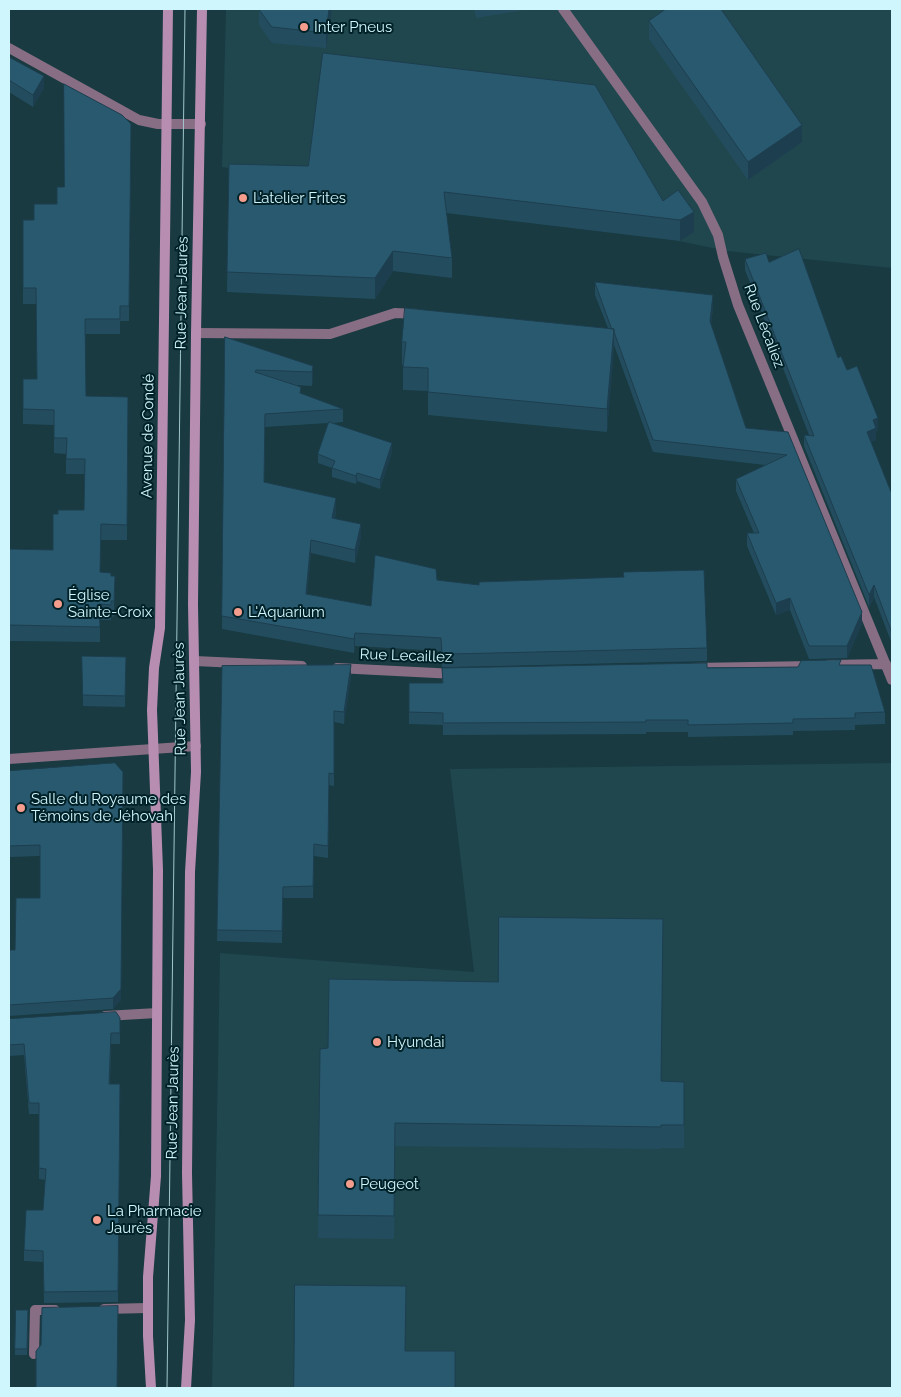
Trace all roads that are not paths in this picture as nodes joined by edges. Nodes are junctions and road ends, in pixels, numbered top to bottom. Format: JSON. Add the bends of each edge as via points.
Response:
{"nodes":[{"id":1,"x":168,"y":9,"type":"edge"},
{"id":2,"x":202,"y":9,"type":"edge"},
{"id":3,"x":563,"y":9,"type":"edge"},
{"id":4,"x":9,"y":48,"type":"edge"},
{"id":5,"x":201,"y":124,"type":"junction"},
{"id":6,"x":167,"y":125,"type":"junction"},
{"id":7,"x":423,"y":314,"type":"edge"},
{"id":8,"x":196,"y":333,"type":"junction"},
{"id":9,"x":195,"y":661,"type":"junction"},
{"id":10,"x":886,"y":664,"type":"junction"},
{"id":11,"x":310,"y":667,"type":"edge"},
{"id":12,"x":330,"y":668,"type":"edge"},
{"id":13,"x":688,"y":668,"type":"edge"},
{"id":14,"x":461,"y":674,"type":"edge"},
{"id":15,"x":892,"y":680,"type":"edge"},
{"id":16,"x":196,"y":746,"type":"junction"},
{"id":17,"x":153,"y":748,"type":"junction"},
{"id":18,"x":9,"y":759,"type":"edge"},
{"id":19,"x":157,"y":1012,"type":"junction"},
{"id":20,"x":93,"y":1017,"type":"edge"},
{"id":21,"x":148,"y":1308,"type":"junction"},
{"id":22,"x":92,"y":1309,"type":"edge"},
{"id":23,"x":63,"y":1310,"type":"edge"},
{"id":24,"x":34,"y":1354,"type":"edge"},
{"id":25,"x":152,"y":1388,"type":"edge"},
{"id":26,"x":186,"y":1388,"type":"edge"}],
"edges":[{"from":1,"to":6,"type":"main road","name":"Avenue de Condé"},
{"from":2,"to":5,"type":"main road","name":"Rue Jean Jaurès"},
{"from":3,"to":10,"type":"street","name":"Rue Lécaliez","via":[[702,202],[714,224],[738,305]]},
{"from":4,"to":6,"type":"street","via":[[126,114]]},
{"from":5,"to":6,"type":"street"},
{"from":5,"to":8,"type":"main road","name":"Rue Jean Jaurès"},
{"from":6,"to":17,"type":"main road","name":"Avenue de Condé","via":[[160,628],[153,691]]},
{"from":7,"to":8,"type":"street","via":[[395,313],[330,334]]},
{"from":8,"to":9,"type":"main road","name":"Rue Jean Jaurès"},
{"from":9,"to":11,"type":"street"},
{"from":9,"to":16,"type":"main road","name":"Rue Jean Jaurès"},
{"from":10,"to":13,"type":"street"},
{"from":10,"to":15,"type":"street","name":"Rue Lécaliez"},
{"from":12,"to":14,"type":"street","name":"Rue Lecaillez"},
{"from":16,"to":17,"type":"street"},
{"from":16,"to":26,"type":"main road","name":"Rue Jean Jaurès","via":[[190,872],[187,1173],[190,1312]]},
{"from":17,"to":18,"type":"street"},
{"from":17,"to":19,"type":"main road","name":"Rue Jean Jaurès","via":[[158,860]]},
{"from":19,"to":20,"type":"street"},
{"from":19,"to":21,"type":"main road","name":"Rue Jean Jaurès","via":[[156,1176]]},
{"from":21,"to":22,"type":"street"},
{"from":21,"to":25,"type":"main road","name":"Rue Jean Jaurès"},
{"from":23,"to":24,"type":"street","via":[[35,1310]]}]}
